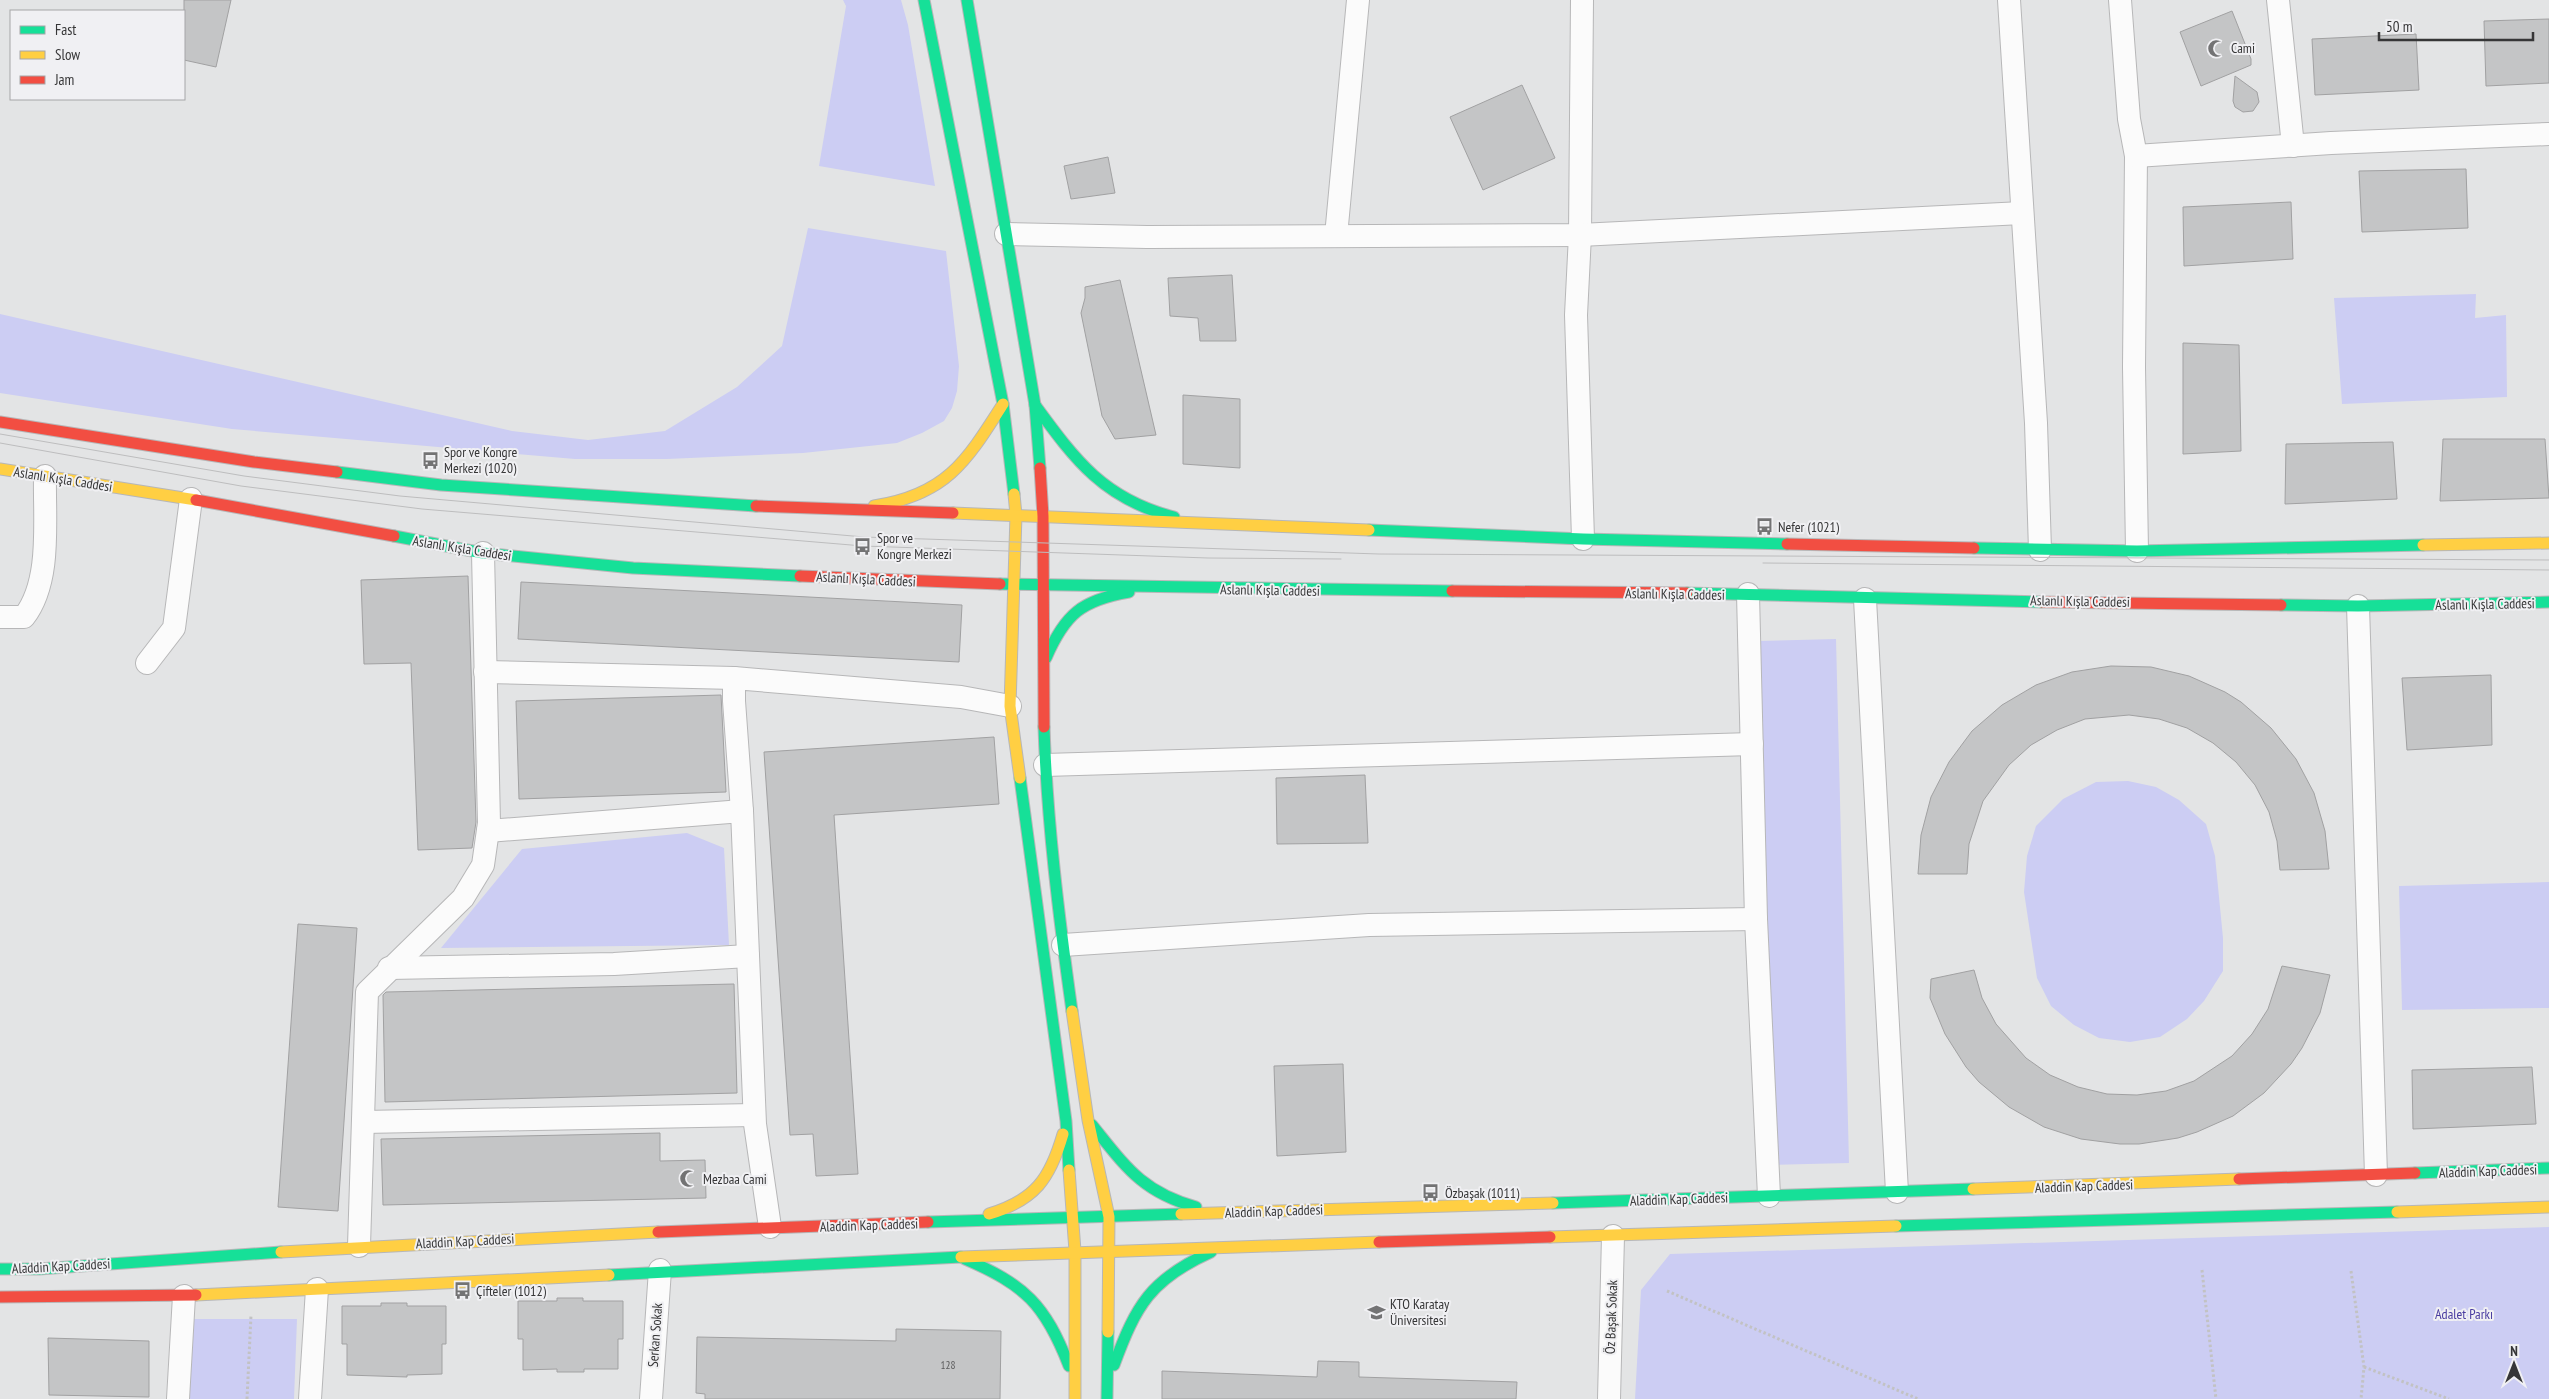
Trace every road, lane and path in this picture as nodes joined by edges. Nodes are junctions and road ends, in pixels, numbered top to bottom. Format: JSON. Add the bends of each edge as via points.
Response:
{"nodes":[{"id":1,"x":924,"y":0,"type":"edge"},
{"id":2,"x":968,"y":0,"type":"edge"},
{"id":3,"x":1358,"y":0,"type":"edge"},
{"id":4,"x":1582,"y":0,"type":"edge"},
{"id":5,"x":2009,"y":0,"type":"edge"},
{"id":6,"x":2120,"y":0,"type":"edge"},
{"id":7,"x":2278,"y":0,"type":"edge"},
{"id":8,"x":2549,"y":134,"type":"edge"},
{"id":9,"x":2293,"y":146,"type":"junction"},
{"id":10,"x":2136,"y":156,"type":"junction"},
{"id":11,"x":2022,"y":213,"type":"junction"},
{"id":12,"x":1006,"y":234,"type":"junction"},
{"id":13,"x":1580,"y":235,"type":"junction"},
{"id":14,"x":1336,"y":236,"type":"junction"},
{"id":15,"x":1003,"y":404,"type":"junction"},
{"id":16,"x":1035,"y":405,"type":"junction"},
{"id":17,"x":0,"y":422,"type":"edge"},
{"id":18,"x":0,"y":468,"type":"edge"},
{"id":19,"x":45,"y":476,"type":"junction"},
{"id":20,"x":191,"y":499,"type":"junction"},
{"id":21,"x":810,"y":510,"type":"junction"},
{"id":22,"x":1016,"y":515,"type":"junction"},
{"id":23,"x":1043,"y":516,"type":"junction"},
{"id":24,"x":1195,"y":521,"type":"junction"},
{"id":25,"x":1583,"y":539,"type":"junction"},
{"id":26,"x":2549,"y":543,"type":"edge"},
{"id":27,"x":2040,"y":550,"type":"junction"},
{"id":28,"x":2137,"y":551,"type":"junction"},
{"id":29,"x":483,"y":553,"type":"junction"},
{"id":30,"x":1012,"y":585,"type":"junction"},
{"id":31,"x":1042,"y":586,"type":"junction"},
{"id":32,"x":1150,"y":588,"type":"junction"},
{"id":33,"x":1748,"y":594,"type":"junction"},
{"id":34,"x":1865,"y":599,"type":"junction"},
{"id":35,"x":2549,"y":602,"type":"edge"},
{"id":36,"x":2358,"y":606,"type":"junction"},
{"id":37,"x":0,"y":617,"type":"edge"},
{"id":38,"x":147,"y":663,"type":"dead end"},
{"id":39,"x":1042,"y":666,"type":"junction"},
{"id":40,"x":485,"y":672,"type":"junction"},
{"id":41,"x":734,"y":678,"type":"junction"},
{"id":42,"x":1010,"y":706,"type":"junction"},
{"id":43,"x":1752,"y":744,"type":"junction"},
{"id":44,"x":1046,"y":765,"type":"junction"},
{"id":45,"x":742,"y":811,"type":"junction"},
{"id":46,"x":488,"y":831,"type":"junction"},
{"id":47,"x":1756,"y":919,"type":"junction"},
{"id":48,"x":1063,"y":945,"type":"junction"},
{"id":49,"x":748,"y":956,"type":"junction"},
{"id":50,"x":389,"y":968,"type":"junction"},
{"id":51,"x":754,"y":1115,"type":"junction"},
{"id":52,"x":1088,"y":1120,"type":"junction"},
{"id":53,"x":1066,"y":1121,"type":"junction"},
{"id":54,"x":362,"y":1122,"type":"junction"},
{"id":55,"x":2549,"y":1168,"type":"edge"},
{"id":56,"x":2376,"y":1175,"type":"junction"},
{"id":57,"x":1897,"y":1192,"type":"junction"},
{"id":58,"x":1769,"y":1196,"type":"junction"},
{"id":59,"x":2549,"y":1206,"type":"edge"},
{"id":60,"x":1220,"y":1213,"type":"junction"},
{"id":61,"x":1109,"y":1216,"type":"junction"},
{"id":62,"x":1073,"y":1218,"type":"junction"},
{"id":63,"x":958,"y":1222,"type":"junction"},
{"id":64,"x":770,"y":1227,"type":"junction"},
{"id":65,"x":1614,"y":1236,"type":"junction"},
{"id":66,"x":358,"y":1246,"type":"junction"},
{"id":67,"x":1220,"y":1248,"type":"junction"},
{"id":68,"x":1075,"y":1251,"type":"junction"},
{"id":69,"x":1110,"y":1251,"type":"junction"},
{"id":70,"x":959,"y":1257,"type":"junction"},
{"id":71,"x":0,"y":1269,"type":"edge"},
{"id":72,"x":660,"y":1270,"type":"junction"},
{"id":73,"x":2202,"y":1270,"type":"dead end"},
{"id":74,"x":2351,"y":1271,"type":"dead end"},
{"id":75,"x":317,"y":1289,"type":"junction"},
{"id":76,"x":1667,"y":1291,"type":"dead end"},
{"id":77,"x":252,"y":1293,"type":"junction"},
{"id":78,"x":184,"y":1296,"type":"junction"},
{"id":79,"x":0,"y":1297,"type":"edge"},
{"id":80,"x":2364,"y":1367,"type":"junction"},
{"id":81,"x":1075,"y":1383,"type":"junction"},
{"id":82,"x":1108,"y":1383,"type":"junction"},
{"id":83,"x":178,"y":1399,"type":"edge"},
{"id":84,"x":247,"y":1399,"type":"edge"},
{"id":85,"x":310,"y":1399,"type":"edge"},
{"id":86,"x":651,"y":1399,"type":"edge"},
{"id":87,"x":1074,"y":1399,"type":"edge"},
{"id":88,"x":1107,"y":1399,"type":"edge"},
{"id":89,"x":1609,"y":1399,"type":"edge"},
{"id":90,"x":1918,"y":1399,"type":"edge"},
{"id":91,"x":2216,"y":1399,"type":"edge"},
{"id":92,"x":2361,"y":1399,"type":"edge"},
{"id":93,"x":2449,"y":1399,"type":"edge"}],
"edges":[{"from":1,"to":15,"type":"street"},
{"from":2,"to":12,"type":"street"},
{"from":3,"to":14,"type":"street"},
{"from":4,"to":13,"type":"street"},
{"from":5,"to":11,"type":"street"},
{"from":6,"to":10,"type":"street","via":[[2129,119]]},
{"from":7,"to":9,"type":"street"},
{"from":8,"to":9,"type":"street"},
{"from":9,"to":10,"type":"street"},
{"from":10,"to":28,"type":"street","via":[[2134,367]]},
{"from":11,"to":13,"type":"street"},
{"from":11,"to":27,"type":"street","via":[[2036,423]]},
{"from":12,"to":14,"type":"street"},
{"from":12,"to":16,"type":"street"},
{"from":13,"to":14,"type":"street"},
{"from":13,"to":25,"type":"street","via":[[1576,315]]},
{"from":15,"to":21,"type":"street","via":[[976,447],[952,474],[927,493],[894,504]]},
{"from":15,"to":22,"type":"street"},
{"from":16,"to":23,"type":"street"},
{"from":16,"to":24,"type":"street","via":[[1074,459],[1108,490],[1152,513]]},
{"from":17,"to":21,"type":"street","via":[[254,462],[441,485]]},
{"from":18,"to":19,"type":"street","name":"Aslanlı Kışla Caddesi"},
{"from":19,"to":20,"type":"street","name":"Aslanlı Kışla Caddesi"},
{"from":19,"to":37,"type":"street","via":[[43,572],[38,592],[24,617]]},
{"from":20,"to":29,"type":"street","name":"Aslanlı Kışla Caddesi"},
{"from":20,"to":38,"type":"street","via":[[174,628]]},
{"from":21,"to":22,"type":"street"},
{"from":22,"to":23,"type":"street"},
{"from":22,"to":30,"type":"street"},
{"from":23,"to":24,"type":"street"},
{"from":23,"to":31,"type":"street"},
{"from":24,"to":25,"type":"street"},
{"from":25,"to":27,"type":"street"},
{"from":26,"to":28,"type":"street"},
{"from":27,"to":28,"type":"street"},
{"from":29,"to":30,"type":"street","name":"Aslanlı Kışla Caddesi","via":[[633,568]]},
{"from":29,"to":40,"type":"street"},
{"from":30,"to":31,"type":"street","name":"Aslanlı Kışla Caddesi"},
{"from":30,"to":42,"type":"street"},
{"from":31,"to":32,"type":"street","name":"Aslanlı Kışla Caddesi"},
{"from":31,"to":39,"type":"street"},
{"from":32,"to":33,"type":"street","name":"Aslanlı Kışla Caddesi"},
{"from":32,"to":39,"type":"street","via":[[1102,596],[1078,608],[1057,630]]},
{"from":33,"to":34,"type":"street","name":"Aslanlı Kışla Caddesi"},
{"from":33,"to":43,"type":"street"},
{"from":34,"to":36,"type":"street","name":"Aslanlı Kışla Caddesi"},
{"from":34,"to":57,"type":"street"},
{"from":35,"to":36,"type":"street","name":"Aslanlı Kışla Caddesi"},
{"from":36,"to":56,"type":"street"},
{"from":39,"to":44,"type":"street"},
{"from":40,"to":41,"type":"street"},
{"from":40,"to":46,"type":"street"},
{"from":41,"to":42,"type":"street","via":[[961,697]]},
{"from":41,"to":45,"type":"street"},
{"from":42,"to":53,"type":"street"},
{"from":43,"to":44,"type":"street"},
{"from":43,"to":47,"type":"street"},
{"from":44,"to":48,"type":"street"},
{"from":45,"to":46,"type":"street"},
{"from":45,"to":49,"type":"street"},
{"from":46,"to":50,"type":"street","via":[[483,865],[463,898]]},
{"from":47,"to":48,"type":"street","via":[[1369,925]]},
{"from":47,"to":58,"type":"street"},
{"from":48,"to":52,"type":"street"},
{"from":49,"to":50,"type":"street","via":[[614,964]]},
{"from":49,"to":51,"type":"street"},
{"from":50,"to":54,"type":"street","via":[[367,992]]},
{"from":51,"to":54,"type":"street"},
{"from":51,"to":64,"type":"street"},
{"from":52,"to":60,"type":"street","via":[[1140,1184],[1173,1202]]},
{"from":52,"to":61,"type":"street"},
{"from":53,"to":62,"type":"street"},
{"from":53,"to":63,"type":"street","via":[[1056,1161],[1036,1193],[1002,1211]]},
{"from":54,"to":66,"type":"street"},
{"from":55,"to":56,"type":"street","name":"Aladdin Kap Caddesi"},
{"from":56,"to":57,"type":"street","name":"Aladdin Kap Caddesi"},
{"from":57,"to":58,"type":"street","name":"Aladdin Kap Caddesi"},
{"from":58,"to":60,"type":"street","name":"Aladdin Kap Caddesi"},
{"from":59,"to":65,"type":"street","name":"Aladdin Kap Caddesi"},
{"from":60,"to":61,"type":"street","name":"Aladdin Kap Caddesi"},
{"from":61,"to":62,"type":"street","name":"Aladdin Kap Caddesi"},
{"from":61,"to":69,"type":"street"},
{"from":62,"to":63,"type":"street","name":"Aladdin Kap Caddesi"},
{"from":62,"to":68,"type":"street"},
{"from":63,"to":64,"type":"street","name":"Aladdin Kap Caddesi"},
{"from":64,"to":66,"type":"street","name":"Aladdin Kap Caddesi"},
{"from":65,"to":67,"type":"street","name":"Aladdin Kap Caddesi"},
{"from":65,"to":89,"type":"street","name":"Öz Başak Sokak"},
{"from":66,"to":71,"type":"street","name":"Aladdin Kap Caddesi"},
{"from":67,"to":69,"type":"street","name":"Aladdin Kap Caddesi"},
{"from":67,"to":82,"type":"street","via":[[1178,1268],[1147,1298],[1123,1339]]},
{"from":68,"to":69,"type":"street","name":"Aladdin Kap Caddesi"},
{"from":68,"to":70,"type":"street","name":"Aladdin Kap Caddesi"},
{"from":68,"to":81,"type":"street"},
{"from":69,"to":82,"type":"street"},
{"from":70,"to":72,"type":"street","name":"Aladdin Kap Caddesi"},
{"from":70,"to":81,"type":"street","via":[[1001,1274],[1035,1300],[1059,1338]]},
{"from":72,"to":75,"type":"street","name":"Aladdin Kap Caddesi"},
{"from":72,"to":86,"type":"street","name":"Serkan Sokak"},
{"from":73,"to":91,"type":"path"},
{"from":74,"to":80,"type":"path"},
{"from":75,"to":77,"type":"street","name":"Aladdin Kap Caddesi"},
{"from":75,"to":85,"type":"street"},
{"from":76,"to":90,"type":"path"},
{"from":77,"to":78,"type":"street","name":"Aladdin Kap Caddesi"},
{"from":77,"to":84,"type":"path"},
{"from":78,"to":79,"type":"street","name":"Aladdin Kap Caddesi"},
{"from":78,"to":83,"type":"street"},
{"from":80,"to":92,"type":"path"},
{"from":80,"to":93,"type":"path"},
{"from":81,"to":87,"type":"street"},
{"from":82,"to":88,"type":"street"}]}
